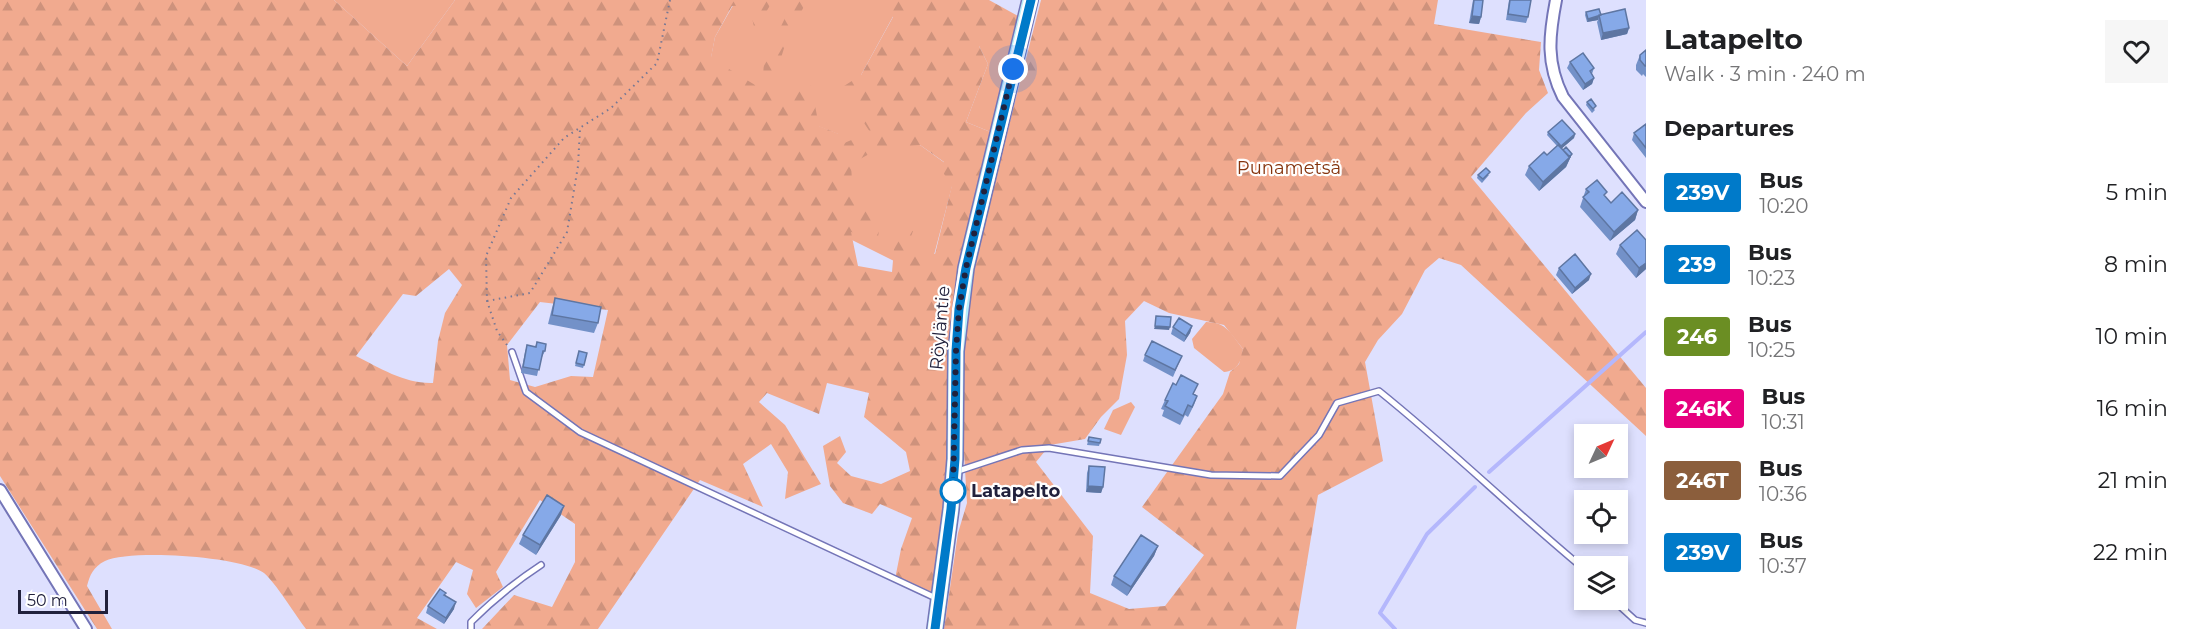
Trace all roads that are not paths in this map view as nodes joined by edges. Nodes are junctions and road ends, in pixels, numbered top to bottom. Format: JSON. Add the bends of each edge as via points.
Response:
{"nodes":[{"id":1,"x":1030,"y":0,"type":"edge"},
{"id":2,"x":1556,"y":0,"type":"edge"},
{"id":3,"x":1646,"y":202,"type":"edge"},
{"id":4,"x":512,"y":352,"type":"road end"},
{"id":5,"x":954,"y":472,"type":"junction"},
{"id":6,"x":0,"y":490,"type":"edge"},
{"id":7,"x":1574,"y":561,"type":"edge"},
{"id":8,"x":541,"y":565,"type":"dead end"},
{"id":9,"x":939,"y":600,"type":"junction"},
{"id":10,"x":1624,"y":610,"type":"edge"},
{"id":11,"x":1646,"y":623,"type":"edge"},
{"id":12,"x":86,"y":629,"type":"edge"},
{"id":13,"x":471,"y":629,"type":"edge"},
{"id":14,"x":935,"y":629,"type":"edge"}],
"edges":[{"from":1,"to":5,"type":"street","name":"Röyläntie","via":[[959,309]]},
{"from":2,"to":3,"type":"street","via":[[1549,52],[1555,81],[1563,97]]},
{"from":4,"to":9,"type":"lane","via":[[526,392],[580,432]]},
{"from":5,"to":7,"type":"lane","via":[[1022,450],[1049,448],[1211,475],[1280,476],[1319,435],[1337,403],[1379,391]]},
{"from":5,"to":9,"type":"street","name":"Röyläntie"},
{"from":6,"to":12,"type":"street"},
{"from":8,"to":13,"type":"lane","via":[[488,605],[471,622]]},
{"from":9,"to":14,"type":"street","name":"Röyläntie"},
{"from":10,"to":11,"type":"lane","via":[[1635,620]]}]}
